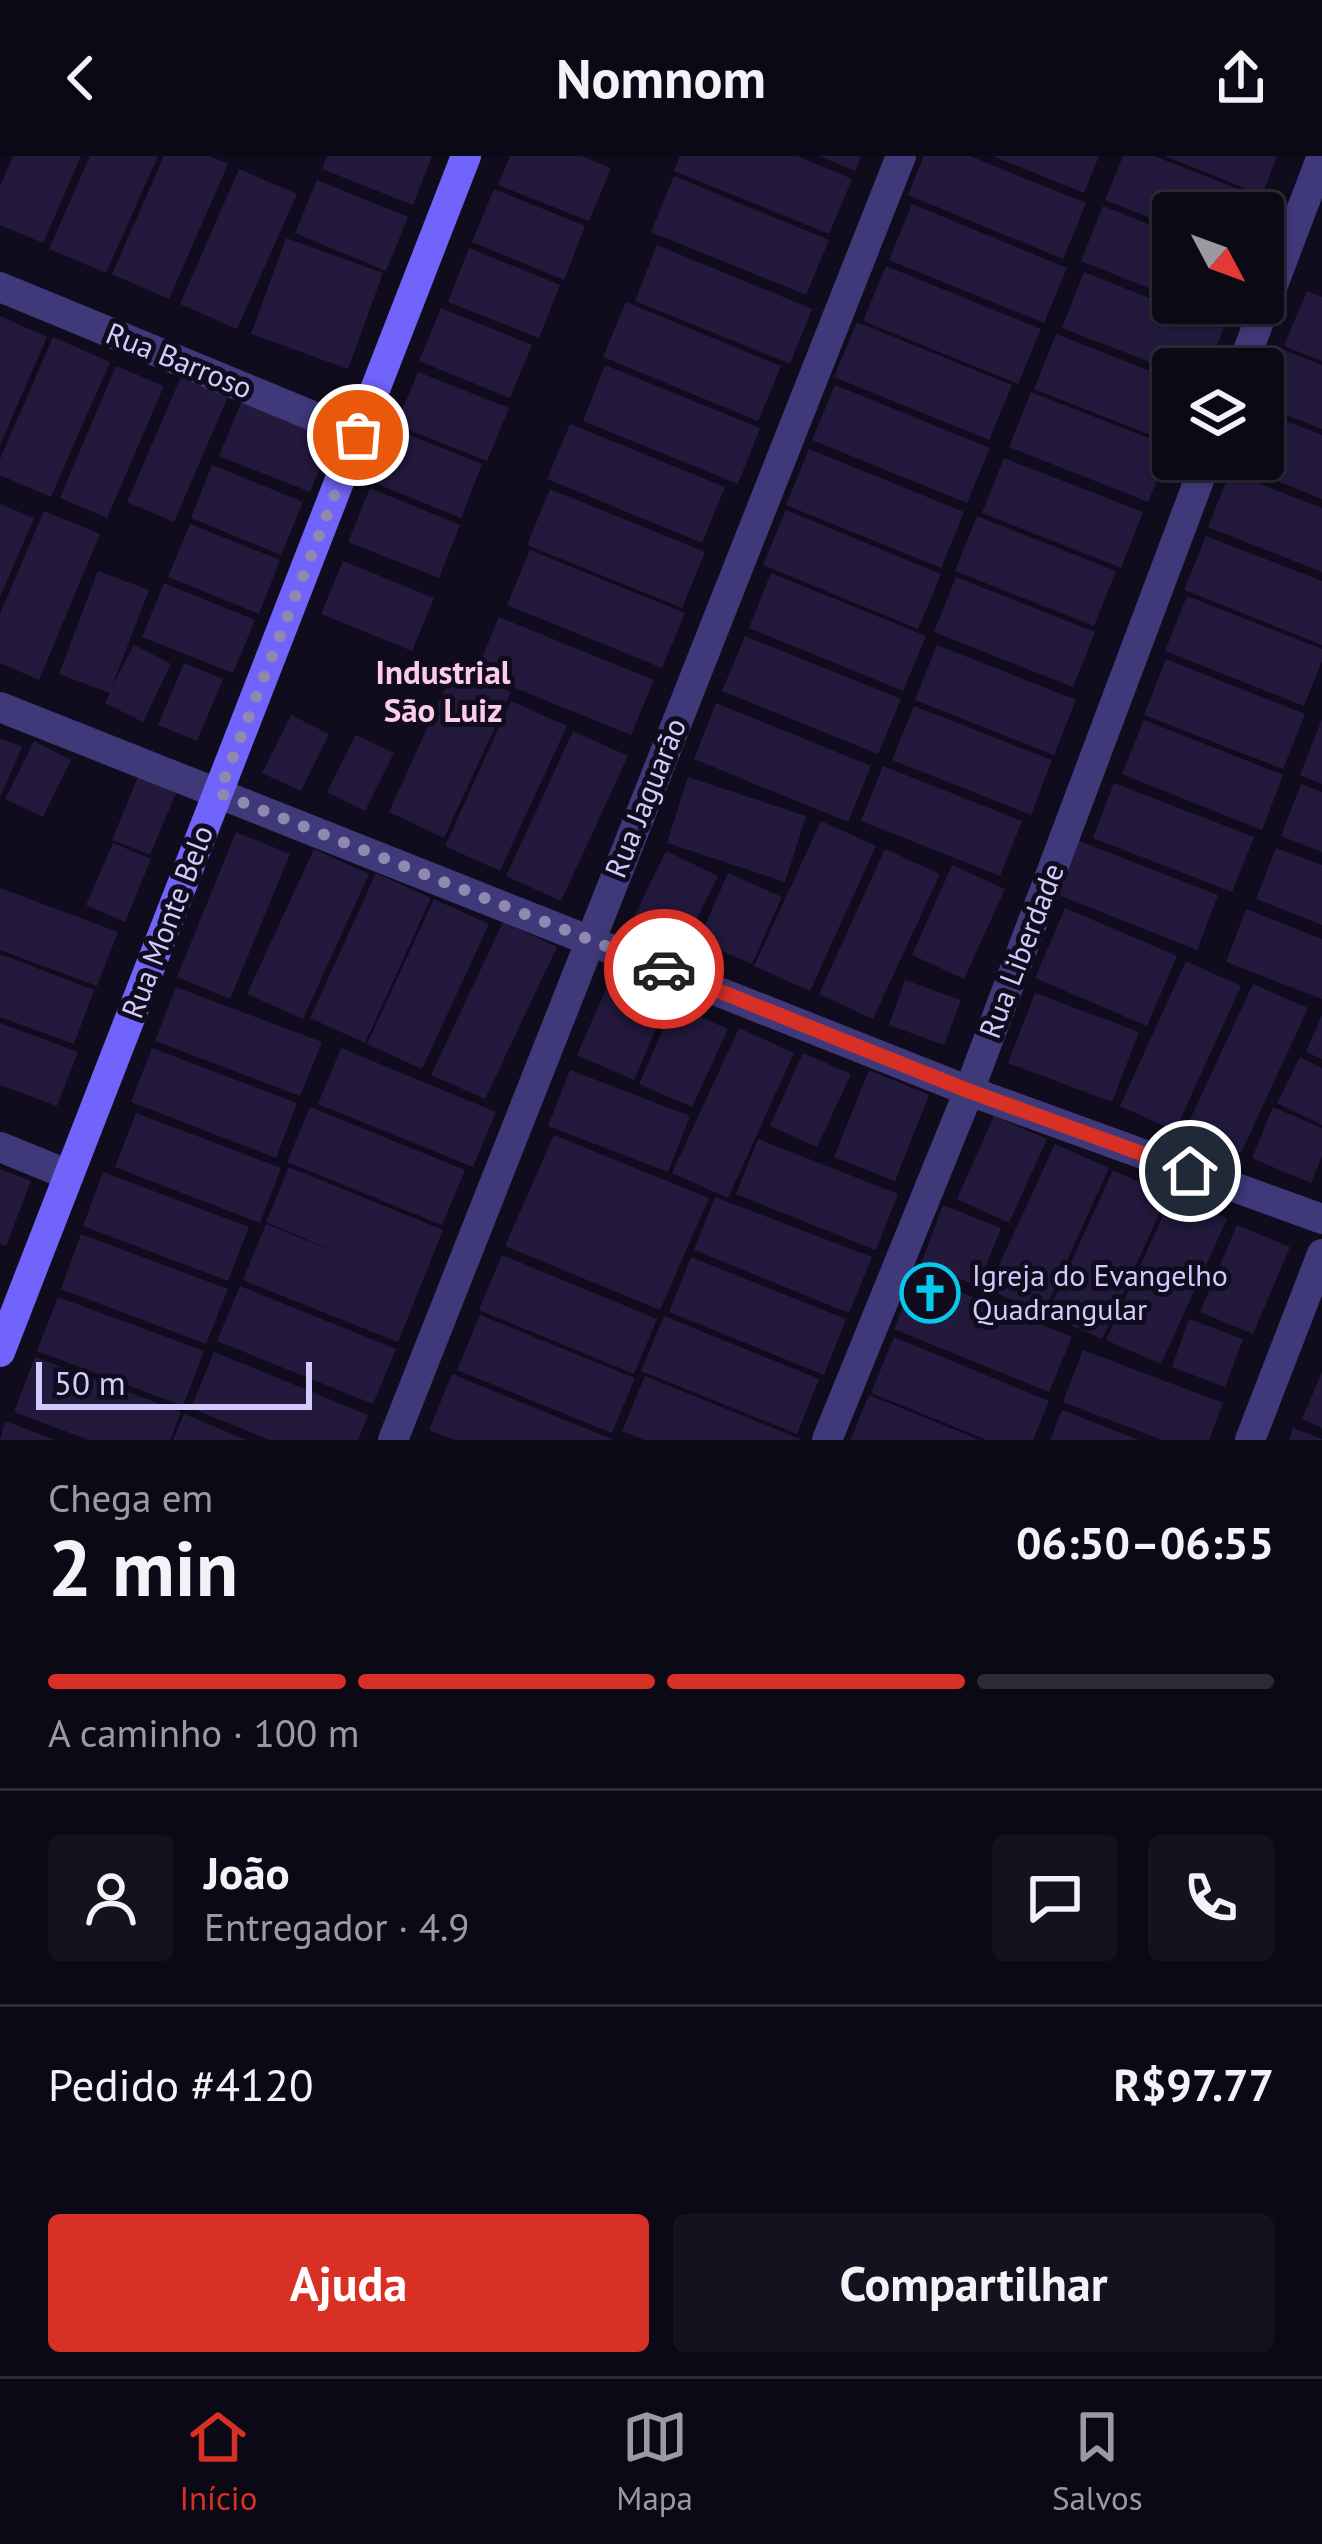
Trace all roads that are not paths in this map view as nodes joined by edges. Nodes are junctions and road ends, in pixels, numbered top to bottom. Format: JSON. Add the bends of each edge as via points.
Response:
{"nodes":[{"id":1,"x":466,"y":156,"type":"edge"},
{"id":2,"x":901,"y":156,"type":"edge"},
{"id":3,"x":1322,"y":156,"type":"edge"},
{"id":4,"x":0,"y":287,"type":"edge"},
{"id":5,"x":1249,"y":348,"type":"edge"},
{"id":6,"x":358,"y":435,"type":"junction"},
{"id":7,"x":1199,"y":480,"type":"edge"},
{"id":8,"x":0,"y":707,"type":"edge"},
{"id":9,"x":219,"y":793,"type":"junction"},
{"id":10,"x":590,"y":940,"type":"junction"},
{"id":11,"x":969,"y":1091,"type":"junction"},
{"id":12,"x":0,"y":1147,"type":"edge"},
{"id":13,"x":69,"y":1175,"type":"junction"},
{"id":14,"x":1322,"y":1219,"type":"edge"},
{"id":15,"x":1322,"y":1254,"type":"edge"},
{"id":16,"x":0,"y":1352,"type":"edge"},
{"id":17,"x":393,"y":1440,"type":"edge"},
{"id":18,"x":826,"y":1440,"type":"edge"},
{"id":19,"x":1250,"y":1440,"type":"edge"}],
"edges":[{"from":1,"to":6,"type":"street","name":"Rua Monte Belo"},
{"from":2,"to":10,"type":"street","name":"Rua Jaguarão"},
{"from":3,"to":5,"type":"street"},
{"from":4,"to":6,"type":"street","name":"Rua Barroso"},
{"from":6,"to":9,"type":"street","name":"Rua Monte Belo"},
{"from":7,"to":11,"type":"street","name":"Rua Liberdade"},
{"from":8,"to":9,"type":"street"},
{"from":9,"to":10,"type":"street"},
{"from":9,"to":13,"type":"street","name":"Rua Monte Belo"},
{"from":10,"to":11,"type":"street"},
{"from":10,"to":17,"type":"street","name":"Rua Jaguarão"},
{"from":11,"to":14,"type":"street"},
{"from":11,"to":18,"type":"street","name":"Rua Liberdade"},
{"from":12,"to":13,"type":"street"},
{"from":13,"to":16,"type":"street","name":"Rua Monte Belo"},
{"from":15,"to":19,"type":"street"}]}
